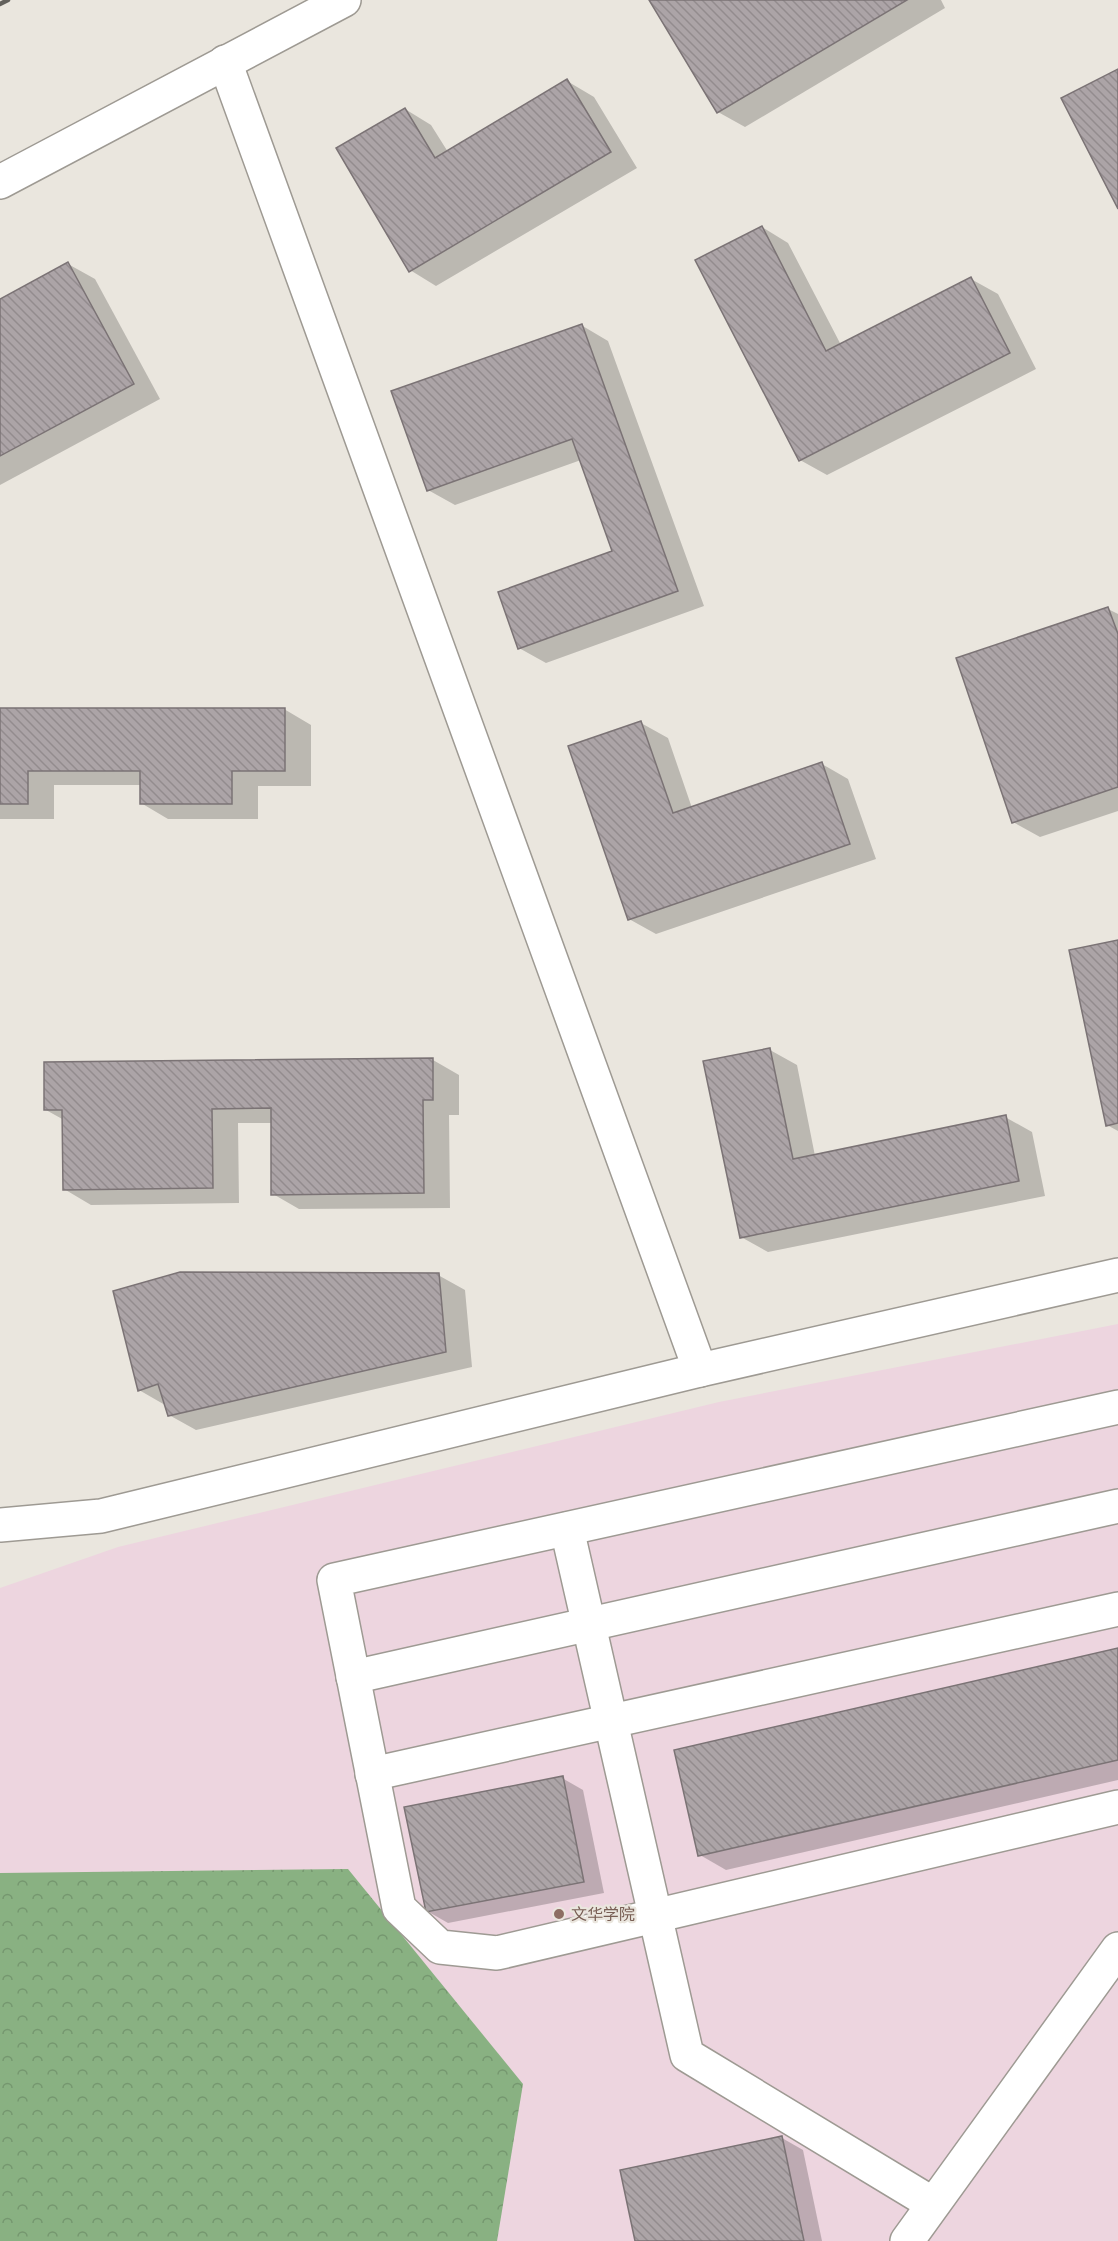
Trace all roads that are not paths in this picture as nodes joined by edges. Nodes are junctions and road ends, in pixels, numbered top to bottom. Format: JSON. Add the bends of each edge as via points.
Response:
{"nodes":[{"id":1,"x":344,"y":0,"type":"edge"},
{"id":2,"x":225,"y":62,"type":"junction"},
{"id":3,"x":0,"y":182,"type":"edge"},
{"id":4,"x":1118,"y":1275,"type":"edge"},
{"id":5,"x":700,"y":1370,"type":"junction"},
{"id":6,"x":1118,"y":1407,"type":"edge"},
{"id":7,"x":1118,"y":1506,"type":"edge"},
{"id":8,"x":0,"y":1525,"type":"edge"},
{"id":9,"x":567,"y":1529,"type":"junction"},
{"id":10,"x":1118,"y":1610,"type":"edge"},
{"id":11,"x":589,"y":1624,"type":"junction"},
{"id":12,"x":353,"y":1677,"type":"junction"},
{"id":13,"x":611,"y":1721,"type":"junction"},
{"id":14,"x":372,"y":1774,"type":"junction"},
{"id":15,"x":1118,"y":1807,"type":"edge"},
{"id":16,"x":655,"y":1916,"type":"junction"},
{"id":17,"x":1118,"y":1949,"type":"edge"},
{"id":18,"x":933,"y":2204,"type":"junction"},
{"id":19,"x":907,"y":2241,"type":"edge"}],
"edges":[{"from":1,"to":2,"type":"street"},
{"from":2,"to":3,"type":"street"},
{"from":2,"to":5,"type":"street"},
{"from":4,"to":5,"type":"street"},
{"from":5,"to":8,"type":"street","via":[[101,1516]]},
{"from":6,"to":9,"type":"street"},
{"from":7,"to":11,"type":"street"},
{"from":9,"to":11,"type":"street"},
{"from":9,"to":12,"type":"street","via":[[334,1580]]},
{"from":10,"to":13,"type":"street"},
{"from":11,"to":12,"type":"street"},
{"from":11,"to":13,"type":"street"},
{"from":12,"to":14,"type":"street"},
{"from":13,"to":14,"type":"street"},
{"from":13,"to":16,"type":"street"},
{"from":14,"to":16,"type":"street","via":[[399,1908],[440,1947],[497,1953]]},
{"from":15,"to":16,"type":"street"},
{"from":16,"to":18,"type":"street","via":[[687,2055]]},
{"from":17,"to":18,"type":"street"},
{"from":18,"to":19,"type":"street"}]}
